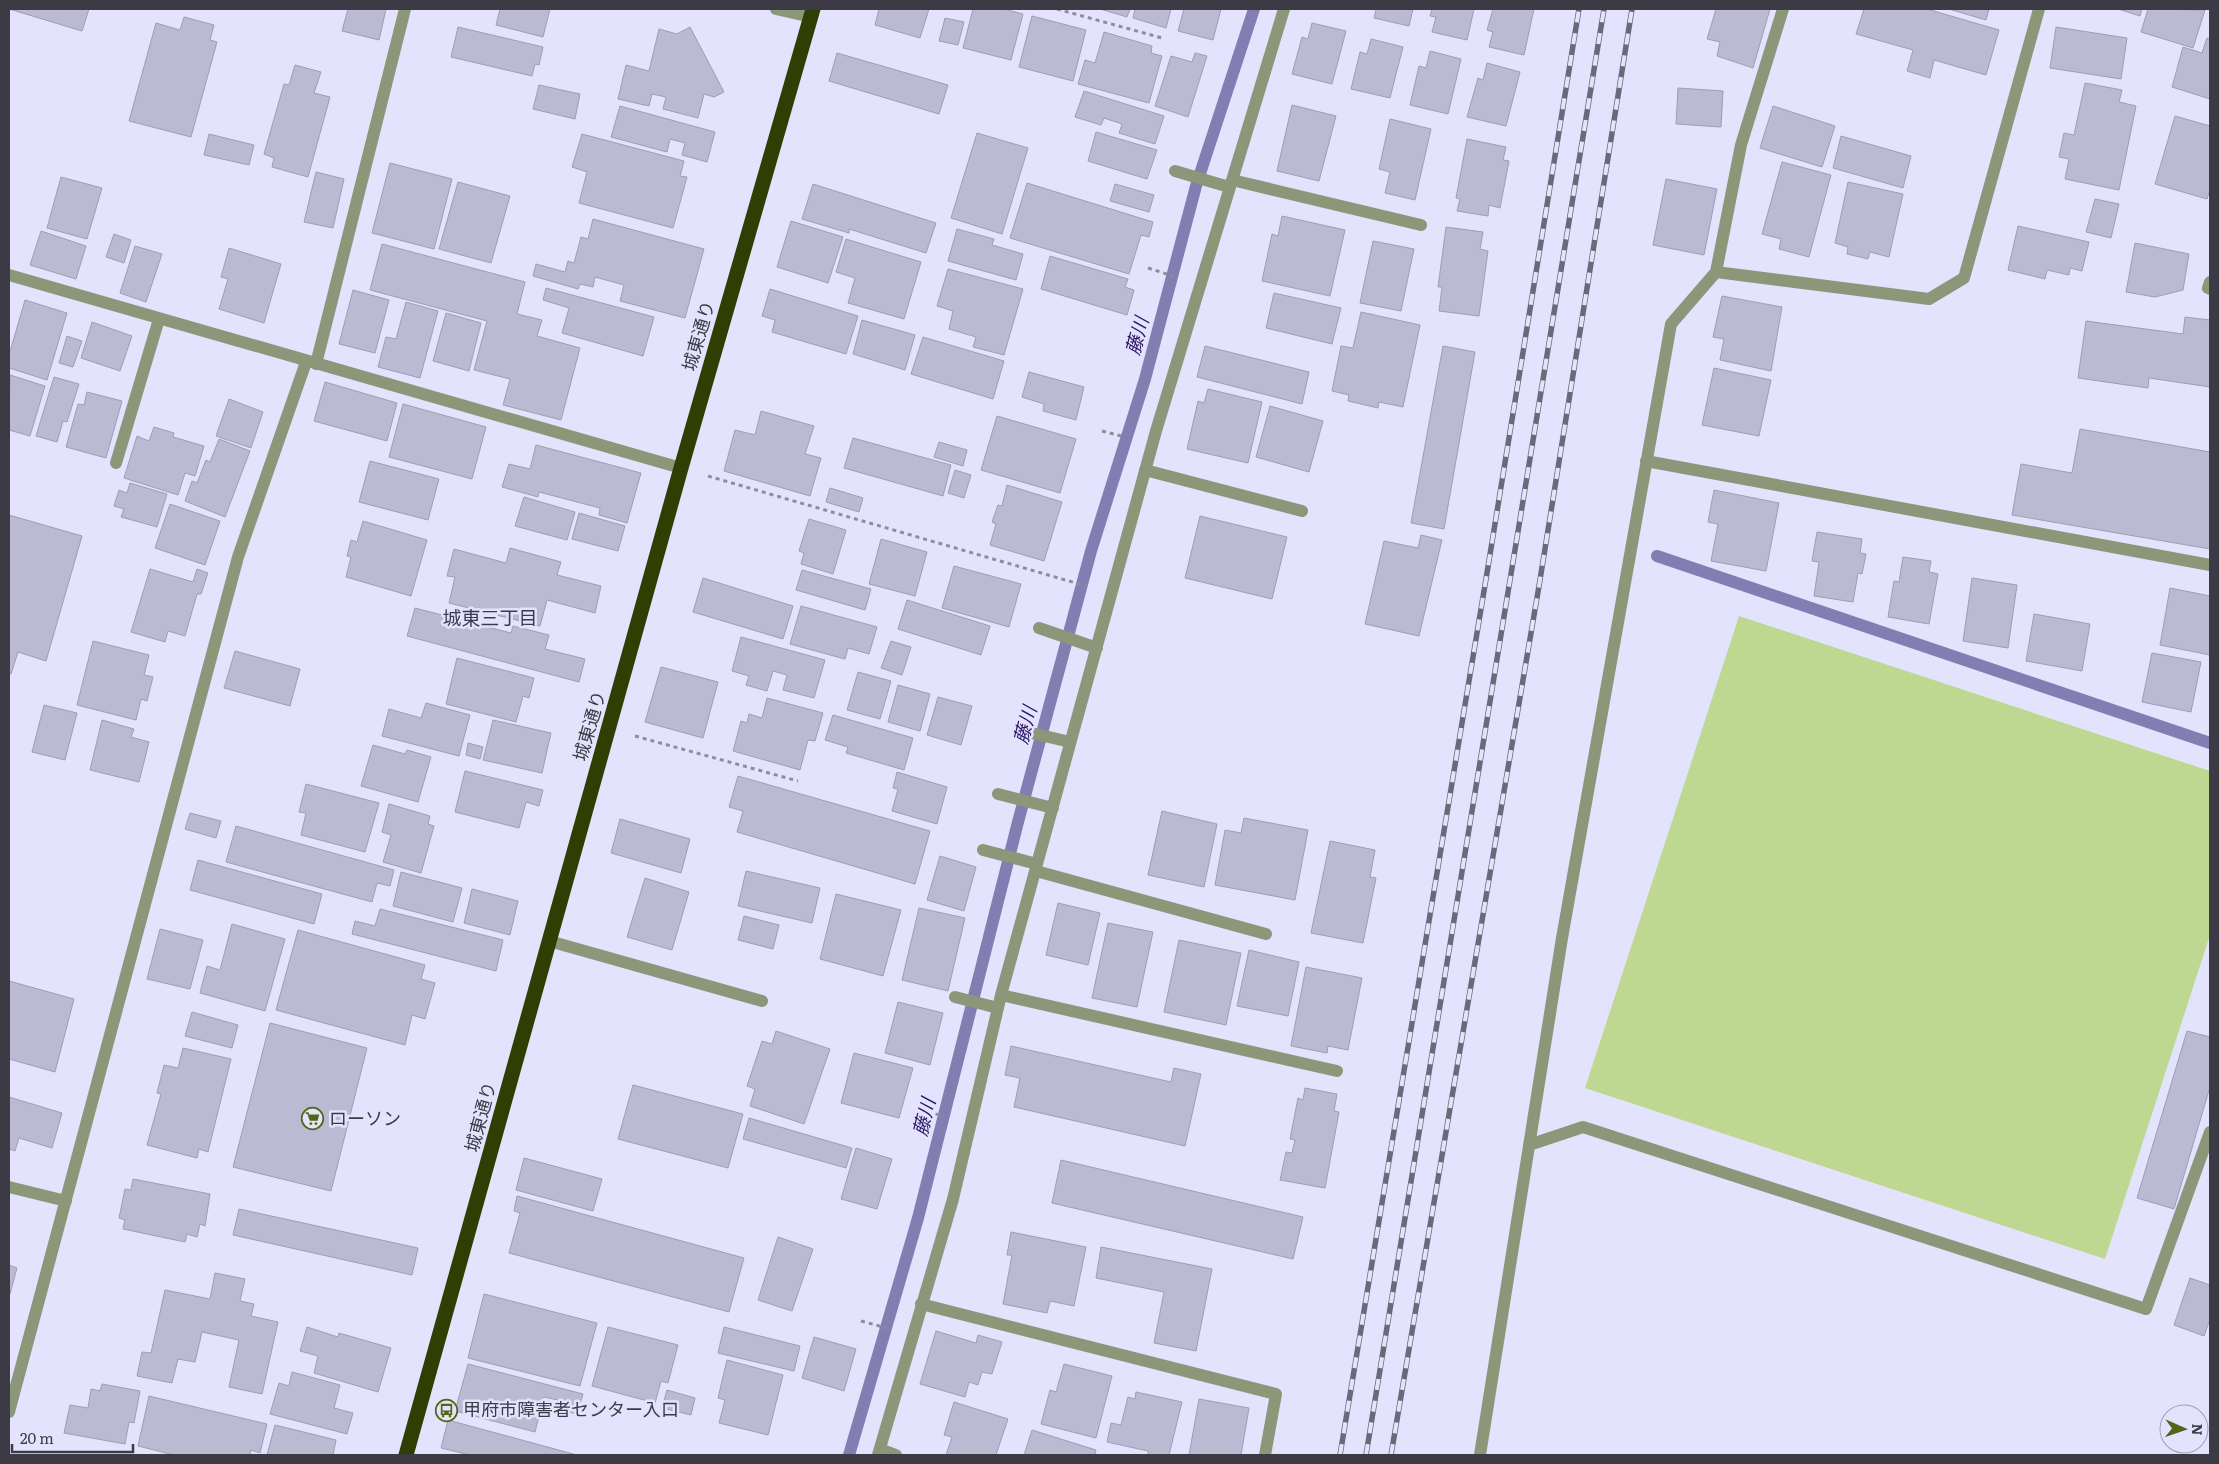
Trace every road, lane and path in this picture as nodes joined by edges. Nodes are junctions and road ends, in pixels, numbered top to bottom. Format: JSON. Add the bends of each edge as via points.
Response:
{"nodes":[{"id":1,"x":405,"y":9,"type":"edge"},
{"id":2,"x":776,"y":9,"type":"edge"},
{"id":3,"x":1057,"y":9,"type":"edge"},
{"id":4,"x":1284,"y":9,"type":"edge"},
{"id":5,"x":1783,"y":9,"type":"edge"},
{"id":6,"x":2039,"y":9,"type":"edge"},
{"id":7,"x":812,"y":13,"type":"edge"},
{"id":8,"x":1162,"y":38,"type":"dead end"},
{"id":9,"x":1175,"y":171,"type":"dead end"},
{"id":10,"x":1227,"y":184,"type":"junction"},
{"id":11,"x":1421,"y":225,"type":"dead end"},
{"id":12,"x":1148,"y":268,"type":"dead end"},
{"id":13,"x":1716,"y":272,"type":"junction"},
{"id":14,"x":9,"y":275,"type":"edge"},
{"id":15,"x":1180,"y":278,"type":"dead end"},
{"id":16,"x":2210,"y":282,"type":"edge"},
{"id":17,"x":2210,"y":289,"type":"edge"},
{"id":18,"x":159,"y":319,"type":"junction"},
{"id":19,"x":311,"y":363,"type":"junction"},
{"id":20,"x":1102,"y":431,"type":"dead end"},
{"id":21,"x":1130,"y":438,"type":"dead end"},
{"id":22,"x":1646,"y":461,"type":"junction"},
{"id":23,"x":116,"y":463,"type":"dead end"},
{"id":24,"x":681,"y":468,"type":"junction"},
{"id":25,"x":1145,"y":470,"type":"junction"},
{"id":26,"x":1302,"y":511,"type":"dead end"},
{"id":27,"x":2210,"y":565,"type":"edge"},
{"id":28,"x":1090,"y":587,"type":"dead end"},
{"id":29,"x":1039,"y":628,"type":"dead end"},
{"id":30,"x":1097,"y":648,"type":"junction"},
{"id":31,"x":609,"y":729,"type":"junction"},
{"id":32,"x":1019,"y":730,"type":"dead end"},
{"id":33,"x":1064,"y":741,"type":"junction"},
{"id":34,"x":798,"y":781,"type":"dead end"},
{"id":35,"x":998,"y":794,"type":"dead end"},
{"id":36,"x":1047,"y":806,"type":"junction"},
{"id":37,"x":983,"y":850,"type":"dead end"},
{"id":38,"x":1036,"y":867,"type":"junction"},
{"id":39,"x":1266,"y":934,"type":"dead end"},
{"id":40,"x":549,"y":941,"type":"junction"},
{"id":41,"x":1001,"y":995,"type":"junction"},
{"id":42,"x":955,"y":997,"type":"dead end"},
{"id":43,"x":762,"y":1001,"type":"dead end"},
{"id":44,"x":992,"y":1006,"type":"junction"},
{"id":45,"x":1337,"y":1071,"type":"dead end"},
{"id":46,"x":920,"y":1110,"type":"dead end"},
{"id":47,"x":952,"y":1118,"type":"dead end"},
{"id":48,"x":2210,"y":1132,"type":"edge"},
{"id":49,"x":1529,"y":1145,"type":"junction"},
{"id":50,"x":9,"y":1187,"type":"edge"},
{"id":51,"x":66,"y":1201,"type":"junction"},
{"id":52,"x":921,"y":1304,"type":"junction"},
{"id":53,"x":861,"y":1321,"type":"dead end"},
{"id":54,"x":889,"y":1329,"type":"dead end"},
{"id":55,"x":9,"y":1412,"type":"edge"},
{"id":56,"x":879,"y":1452,"type":"edge"},
{"id":57,"x":406,"y":1455,"type":"edge"},
{"id":58,"x":896,"y":1455,"type":"edge"},
{"id":59,"x":1265,"y":1455,"type":"edge"},
{"id":60,"x":1480,"y":1455,"type":"edge"}],
"edges":[{"from":1,"to":19,"type":"street"},
{"from":2,"to":7,"type":"street"},
{"from":3,"to":8,"type":"path"},
{"from":4,"to":10,"type":"street"},
{"from":5,"to":13,"type":"street","via":[[1741,145]]},
{"from":6,"to":13,"type":"street","via":[[1964,278],[1929,299]]},
{"from":7,"to":24,"type":"highway","name":"城東通り"},
{"from":9,"to":10,"type":"street"},
{"from":10,"to":11,"type":"street"},
{"from":10,"to":25,"type":"street"},
{"from":12,"to":15,"type":"path"},
{"from":13,"to":22,"type":"street","via":[[1671,324]]},
{"from":14,"to":18,"type":"street"},
{"from":16,"to":17,"type":"street"},
{"from":18,"to":19,"type":"street"},
{"from":18,"to":23,"type":"street"},
{"from":19,"to":24,"type":"street"},
{"from":19,"to":51,"type":"street","via":[[238,557]]},
{"from":20,"to":21,"type":"path"},
{"from":22,"to":27,"type":"street"},
{"from":22,"to":49,"type":"street","via":[[1563,928]]},
{"from":24,"to":28,"type":"path"},
{"from":24,"to":31,"type":"highway","name":"城東通り"},
{"from":25,"to":26,"type":"street"},
{"from":25,"to":30,"type":"street"},
{"from":29,"to":30,"type":"street"},
{"from":30,"to":33,"type":"street"},
{"from":31,"to":34,"type":"path"},
{"from":31,"to":40,"type":"highway","name":"城東通り"},
{"from":32,"to":33,"type":"street"},
{"from":33,"to":36,"type":"street"},
{"from":35,"to":36,"type":"street"},
{"from":36,"to":38,"type":"street"},
{"from":37,"to":38,"type":"street","via":[[1024,860]]},
{"from":38,"to":39,"type":"street"},
{"from":38,"to":41,"type":"street"},
{"from":40,"to":43,"type":"street"},
{"from":40,"to":57,"type":"highway","name":"城東通り"},
{"from":41,"to":44,"type":"street"},
{"from":41,"to":45,"type":"street"},
{"from":42,"to":44,"type":"street"},
{"from":44,"to":52,"type":"street","via":[[953,1200]]},
{"from":46,"to":47,"type":"path"},
{"from":48,"to":49,"type":"street","via":[[2146,1309],[1583,1127]]},
{"from":49,"to":60,"type":"street"},
{"from":50,"to":51,"type":"street"},
{"from":51,"to":55,"type":"street"},
{"from":52,"to":56,"type":"street"},
{"from":52,"to":59,"type":"street","via":[[1276,1394]]},
{"from":53,"to":54,"type":"path"},
{"from":56,"to":58,"type":"street"}]}
